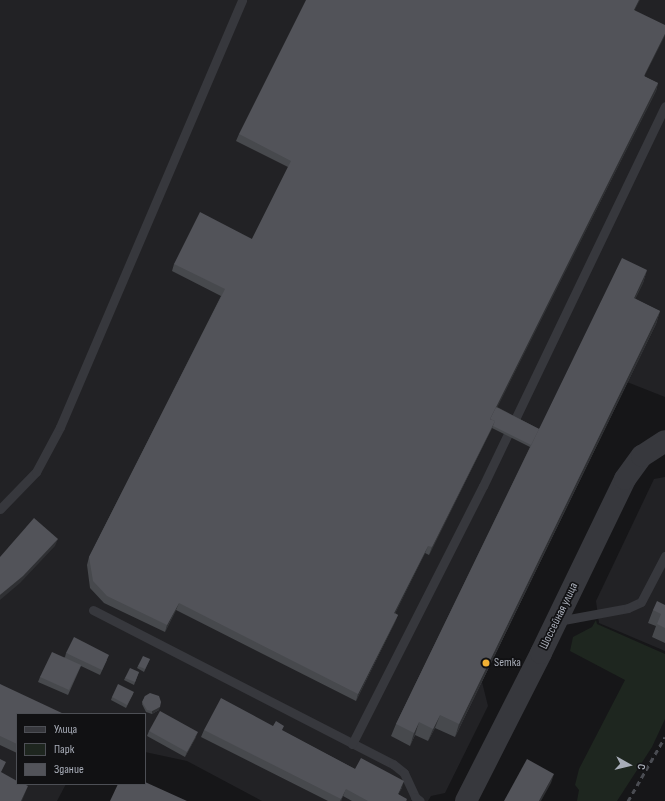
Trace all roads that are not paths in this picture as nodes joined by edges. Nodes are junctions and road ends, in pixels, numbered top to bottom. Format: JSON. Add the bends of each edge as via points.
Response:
{"nodes":[{"id":1,"x":242,"y":0,"type":"edge"},
{"id":2,"x":665,"y":106,"type":"edge"},
{"id":3,"x":665,"y":441,"type":"edge"},
{"id":4,"x":0,"y":509,"type":"edge"},
{"id":5,"x":665,"y":556,"type":"edge"},
{"id":6,"x":93,"y":610,"type":"dead end"},
{"id":7,"x":557,"y":621,"type":"junction"},
{"id":8,"x":352,"y":744,"type":"junction"},
{"id":9,"x":420,"y":801,"type":"edge"},
{"id":10,"x":466,"y":801,"type":"edge"}],
"edges":[{"from":1,"to":4,"type":"lane","via":[[60,427],[36,472]]},
{"from":2,"to":8,"type":"lane","via":[[483,486]]},
{"from":3,"to":7,"type":"street","name":"Шоссейная улица","via":[[642,456],[625,478]]},
{"from":5,"to":7,"type":"lane","via":[[642,602],[628,608]]},
{"from":6,"to":8,"type":"lane"},
{"from":7,"to":10,"type":"street","name":"Шоссейная улица"},
{"from":8,"to":9,"type":"lane","via":[[398,768]]}]}
